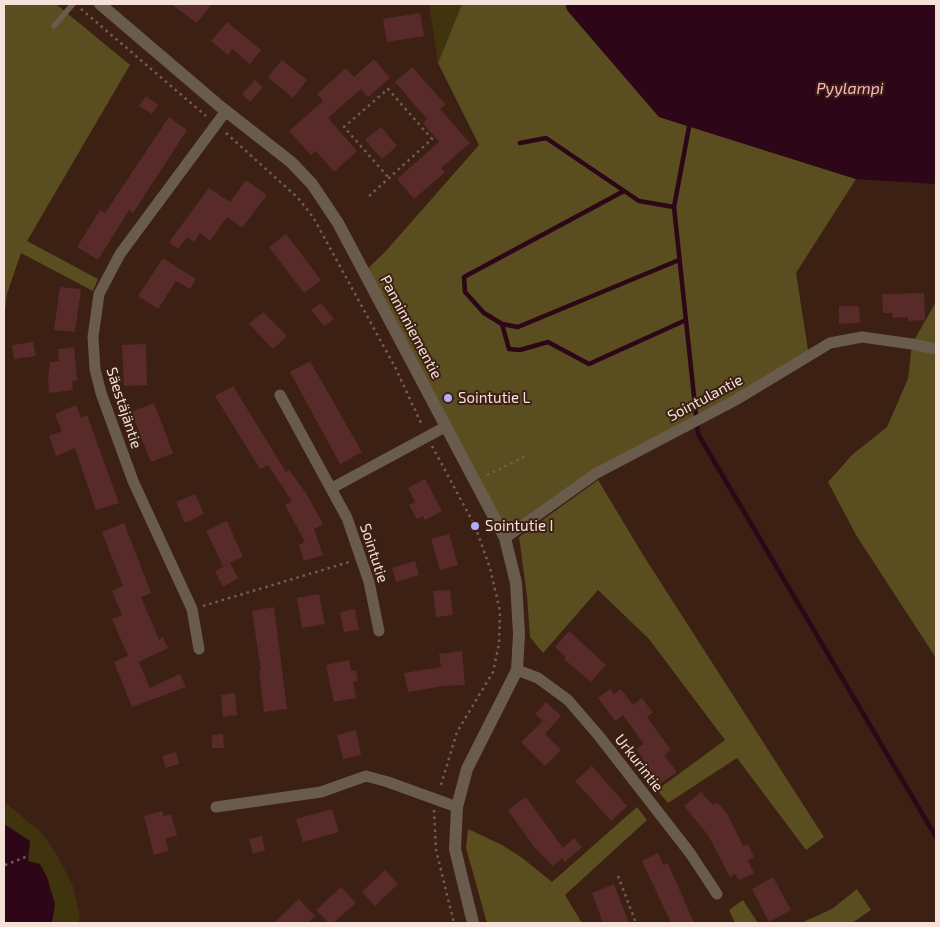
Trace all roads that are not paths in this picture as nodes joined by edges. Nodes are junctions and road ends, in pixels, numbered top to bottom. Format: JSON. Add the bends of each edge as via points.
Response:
{"nodes":[{"id":1,"x":73,"y":4,"type":"edge"},
{"id":2,"x":101,"y":4,"type":"edge"},
{"id":3,"x":54,"y":26,"type":"dead end"},
{"id":4,"x":226,"y":111,"type":"junction"},
{"id":5,"x":936,"y":349,"type":"edge"},
{"id":6,"x":280,"y":395,"type":"dead end"},
{"id":7,"x":445,"y":427,"type":"junction"},
{"id":8,"x":332,"y":488,"type":"junction"},
{"id":9,"x":505,"y":538,"type":"junction"},
{"id":10,"x":379,"y":631,"type":"dead end"},
{"id":11,"x":199,"y":649,"type":"dead end"},
{"id":12,"x":517,"y":670,"type":"junction"},
{"id":13,"x":216,"y":807,"type":"dead end"},
{"id":14,"x":457,"y":807,"type":"junction"},
{"id":15,"x":717,"y":894,"type":"dead end"},
{"id":16,"x":473,"y":923,"type":"edge"}],
"edges":[{"from":1,"to":3,"type":"lane"},
{"from":2,"to":4,"type":"street","name":"Panninniementie"},
{"from":4,"to":7,"type":"street","name":"Panninniementie","via":[[291,162],[321,197],[338,223]]},
{"from":4,"to":11,"type":"street","name":"Säestäjäntie","via":[[120,254],[99,294],[93,337],[95,370],[101,393],[133,481],[192,609]]},
{"from":5,"to":9,"type":"street","name":"Sointulantie","via":[[862,337],[830,343],[734,401],[595,474]]},
{"from":6,"to":8,"type":"street","name":"Sointutie"},
{"from":7,"to":8,"type":"street"},
{"from":7,"to":9,"type":"street","name":"Panninniementie"},
{"from":8,"to":10,"type":"street","name":"Sointutie","via":[[347,518],[370,582]]},
{"from":9,"to":12,"type":"street","name":"Panninniementie","via":[[516,583]]},
{"from":12,"to":14,"type":"street","name":"Panninniementie","via":[[467,769]]},
{"from":12,"to":15,"type":"street","name":"Urkurintie","via":[[538,678],[568,700],[600,736],[690,853]]},
{"from":13,"to":14,"type":"street","via":[[320,792],[366,776]]},
{"from":14,"to":16,"type":"street","name":"Panninniementie","via":[[455,849]]}]}
